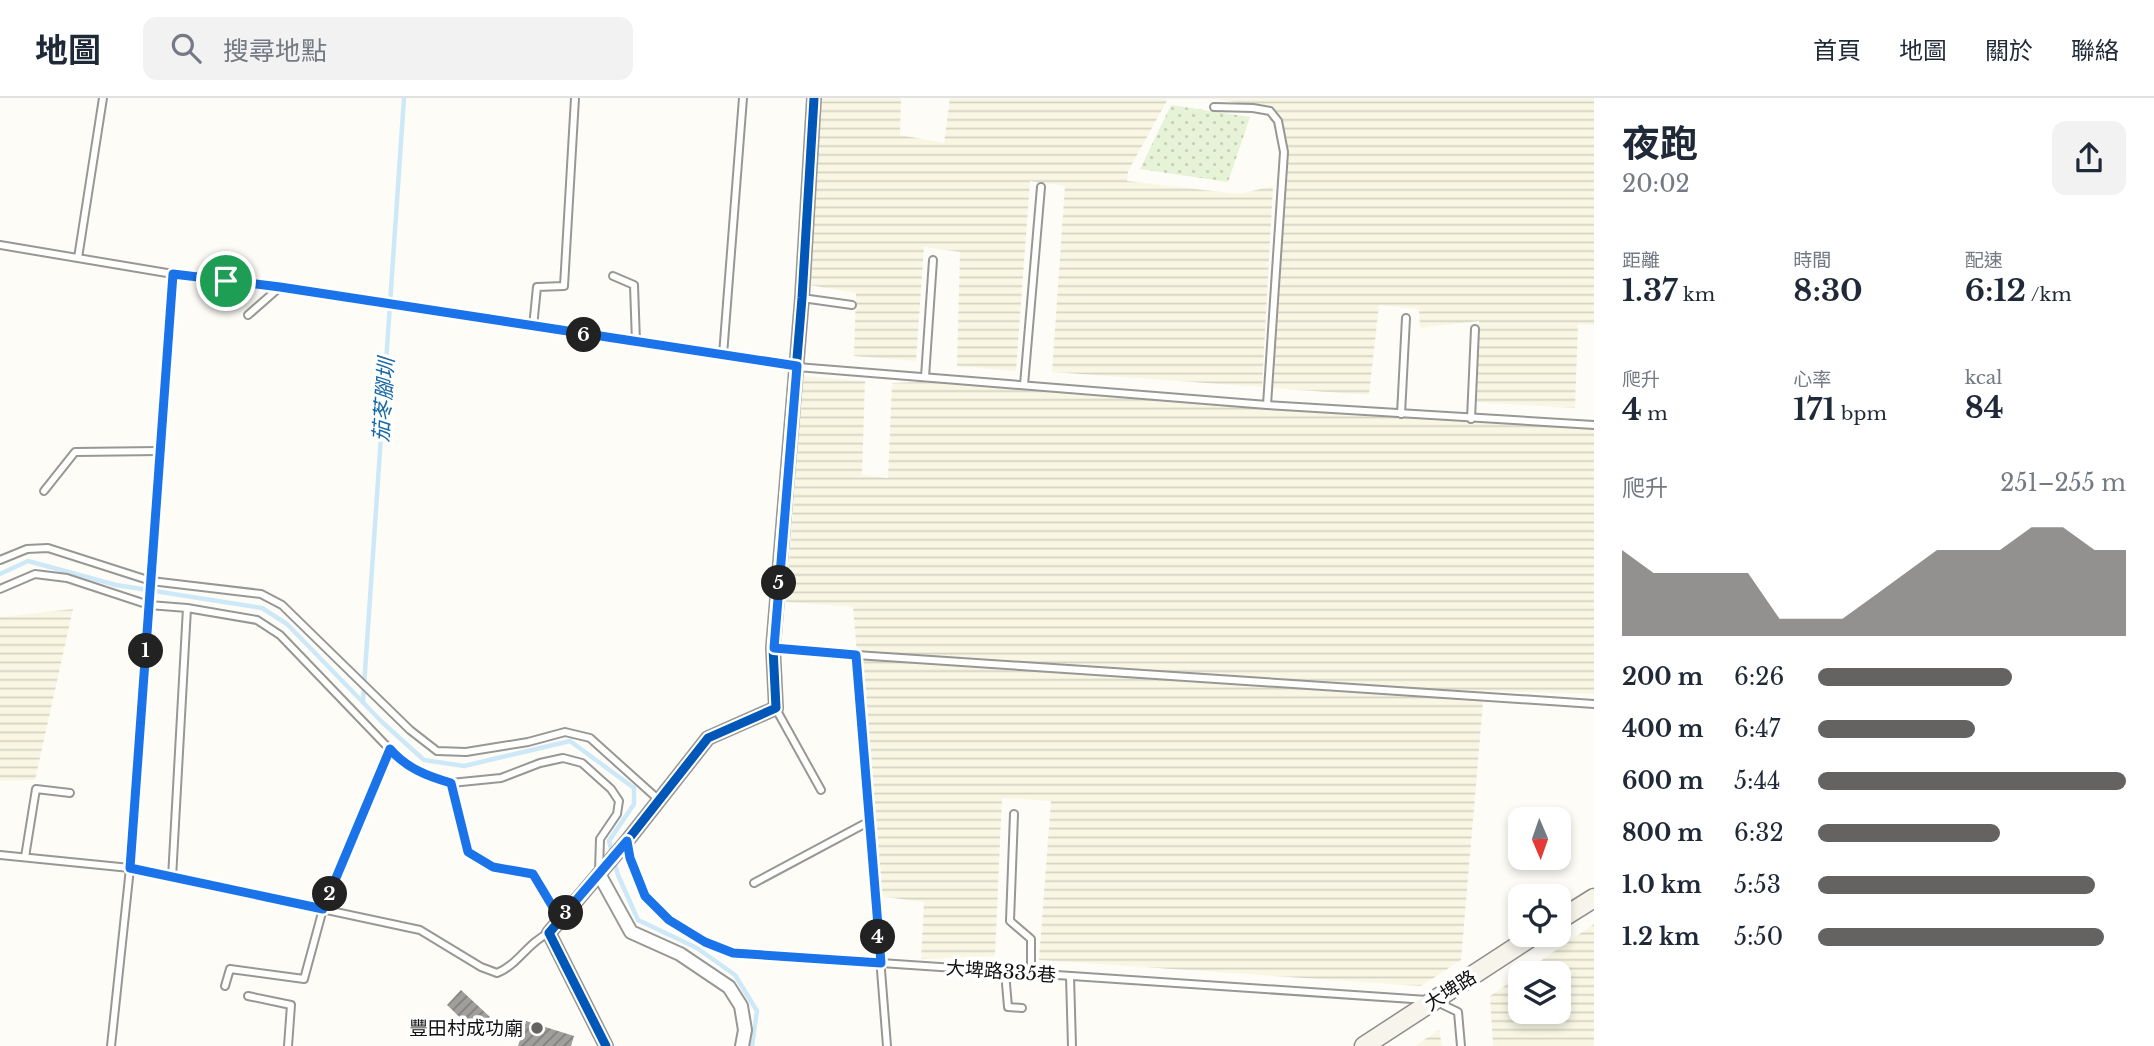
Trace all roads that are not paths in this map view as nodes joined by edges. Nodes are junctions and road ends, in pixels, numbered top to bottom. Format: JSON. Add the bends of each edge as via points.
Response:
{"nodes":[{"id":1,"x":103,"y":98,"type":"edge"},
{"id":2,"x":575,"y":98,"type":"edge"},
{"id":3,"x":743,"y":98,"type":"edge"},
{"id":4,"x":814,"y":98,"type":"edge"},
{"id":5,"x":1214,"y":107,"type":"dead end"},
{"id":6,"x":1041,"y":187,"type":"dead end"},
{"id":7,"x":0,"y":245,"type":"edge"},
{"id":8,"x":78,"y":258,"type":"junction"},
{"id":9,"x":933,"y":260,"type":"dead end"},
{"id":10,"x":173,"y":274,"type":"junction"},
{"id":11,"x":613,"y":276,"type":"dead end"},
{"id":12,"x":280,"y":287,"type":"junction"},
{"id":13,"x":802,"y":298,"type":"junction"},
{"id":14,"x":852,"y":306,"type":"dead end"},
{"id":15,"x":248,"y":315,"type":"dead end"},
{"id":16,"x":1406,"y":318,"type":"dead end"},
{"id":17,"x":533,"y":327,"type":"junction"},
{"id":18,"x":1475,"y":329,"type":"dead end"},
{"id":19,"x":636,"y":342,"type":"junction"},
{"id":20,"x":723,"y":355,"type":"junction"},
{"id":21,"x":797,"y":366,"type":"junction"},
{"id":22,"x":925,"y":377,"type":"junction"},
{"id":23,"x":1024,"y":385,"type":"junction"},
{"id":24,"x":1267,"y":405,"type":"junction"},
{"id":25,"x":1401,"y":414,"type":"junction"},
{"id":26,"x":1471,"y":419,"type":"junction"},
{"id":27,"x":1594,"y":425,"type":"edge"},
{"id":28,"x":160,"y":451,"type":"junction"},
{"id":29,"x":44,"y":491,"type":"dead end"},
{"id":30,"x":0,"y":560,"type":"edge"},
{"id":31,"x":151,"y":581,"type":"junction"},
{"id":32,"x":0,"y":589,"type":"edge"},
{"id":33,"x":149,"y":605,"type":"junction"},
{"id":34,"x":187,"y":608,"type":"junction"},
{"id":35,"x":774,"y":648,"type":"junction"},
{"id":36,"x":856,"y":655,"type":"junction"},
{"id":37,"x":1594,"y":704,"type":"edge"},
{"id":38,"x":776,"y":708,"type":"junction"},
{"id":39,"x":390,"y":749,"type":"junction"},
{"id":40,"x":451,"y":783,"type":"junction"},
{"id":41,"x":821,"y":790,"type":"dead end"},
{"id":42,"x":70,"y":793,"type":"dead end"},
{"id":43,"x":659,"y":800,"type":"junction"},
{"id":44,"x":1014,"y":814,"type":"dead end"},
{"id":45,"x":868,"y":822,"type":"junction"},
{"id":46,"x":627,"y":841,"type":"junction"},
{"id":47,"x":0,"y":855,"type":"edge"},
{"id":48,"x":25,"y":858,"type":"junction"},
{"id":49,"x":130,"y":868,"type":"junction"},
{"id":50,"x":599,"y":874,"type":"junction"},
{"id":51,"x":172,"y":878,"type":"junction"},
{"id":52,"x":754,"y":883,"type":"dead end"},
{"id":53,"x":1594,"y":898,"type":"edge"},
{"id":54,"x":323,"y":909,"type":"junction"},
{"id":55,"x":1571,"y":912,"type":"edge"},
{"id":56,"x":560,"y":919,"type":"junction"},
{"id":57,"x":549,"y":933,"type":"junction"},
{"id":58,"x":1516,"y":947,"type":"edge"},
{"id":59,"x":881,"y":963,"type":"junction"},
{"id":60,"x":1005,"y":972,"type":"junction"},
{"id":61,"x":1031,"y":973,"type":"junction"},
{"id":62,"x":1070,"y":976,"type":"junction"},
{"id":63,"x":225,"y":986,"type":"dead end"},
{"id":64,"x":248,"y":996,"type":"dead end"},
{"id":65,"x":1433,"y":1000,"type":"junction"},
{"id":66,"x":1022,"y":1008,"type":"dead end"},
{"id":67,"x":111,"y":1046,"type":"edge"},
{"id":68,"x":288,"y":1046,"type":"edge"},
{"id":69,"x":606,"y":1046,"type":"edge"},
{"id":70,"x":742,"y":1046,"type":"edge"},
{"id":71,"x":887,"y":1046,"type":"edge"},
{"id":72,"x":1072,"y":1046,"type":"edge"},
{"id":73,"x":1364,"y":1046,"type":"edge"},
{"id":74,"x":1461,"y":1046,"type":"edge"}],
"edges":[{"from":1,"to":8,"type":"lane"},
{"from":2,"to":17,"type":"lane","via":[[564,286],[537,288]]},
{"from":3,"to":20,"type":"lane"},
{"from":4,"to":13,"type":"street"},
{"from":5,"to":24,"type":"lane","via":[[1270,111],[1278,121],[1284,152]]},
{"from":6,"to":23,"type":"lane"},
{"from":7,"to":8,"type":"lane"},
{"from":8,"to":10,"type":"lane"},
{"from":9,"to":22,"type":"lane"},
{"from":10,"to":12,"type":"lane"},
{"from":10,"to":28,"type":"lane"},
{"from":11,"to":19,"type":"lane","via":[[634,285]]},
{"from":12,"to":15,"type":"lane"},
{"from":12,"to":17,"type":"lane"},
{"from":13,"to":14,"type":"lane"},
{"from":13,"to":21,"type":"street"},
{"from":16,"to":25,"type":"lane"},
{"from":17,"to":19,"type":"lane"},
{"from":18,"to":26,"type":"lane"},
{"from":19,"to":20,"type":"lane"},
{"from":20,"to":21,"type":"lane"},
{"from":21,"to":22,"type":"lane"},
{"from":21,"to":35,"type":"street"},
{"from":22,"to":23,"type":"lane"},
{"from":23,"to":24,"type":"lane"},
{"from":24,"to":25,"type":"lane"},
{"from":25,"to":26,"type":"lane"},
{"from":26,"to":27,"type":"lane"},
{"from":28,"to":29,"type":"lane","via":[[75,452]]},
{"from":28,"to":31,"type":"lane"},
{"from":30,"to":31,"type":"lane","via":[[27,549],[48,548]]},
{"from":31,"to":33,"type":"lane"},
{"from":31,"to":43,"type":"lane","via":[[261,593],[282,606],[410,730],[438,751],[466,752],[565,732],[590,738]]},
{"from":32,"to":33,"type":"lane","via":[[35,574],[67,579]]},
{"from":33,"to":34,"type":"lane"},
{"from":33,"to":49,"type":"lane"},
{"from":34,"to":39,"type":"lane","via":[[257,620],[280,635]]},
{"from":34,"to":51,"type":"lane"},
{"from":35,"to":36,"type":"lane"},
{"from":35,"to":38,"type":"street"},
{"from":36,"to":37,"type":"lane"},
{"from":36,"to":45,"type":"lane"},
{"from":38,"to":41,"type":"lane"},
{"from":38,"to":43,"type":"street","via":[[708,738]]},
{"from":39,"to":40,"type":"lane","via":[[401,761]]},
{"from":39,"to":54,"type":"lane"},
{"from":40,"to":50,"type":"lane","via":[[501,778],[563,758],[582,763],[619,801],[617,814],[600,839]]},
{"from":40,"to":56,"type":"lane","via":[[468,852],[493,867],[533,874]]},
{"from":42,"to":48,"type":"lane","via":[[36,789]]},
{"from":43,"to":46,"type":"street"},
{"from":44,"to":61,"type":"lane","via":[[1010,921],[1031,939]]},
{"from":45,"to":52,"type":"lane"},
{"from":45,"to":59,"type":"lane"},
{"from":46,"to":50,"type":"street"},
{"from":46,"to":59,"type":"lane","name":"大埤路335巷","via":[[645,896],[669,920],[705,942],[733,953]]},
{"from":47,"to":48,"type":"lane"},
{"from":48,"to":49,"type":"lane"},
{"from":49,"to":51,"type":"lane"},
{"from":49,"to":67,"type":"lane"},
{"from":50,"to":56,"type":"street"},
{"from":50,"to":70,"type":"street","via":[[631,932],[680,954],[729,987],[741,1006]]},
{"from":51,"to":54,"type":"lane"},
{"from":53,"to":55,"type":"main road"},
{"from":54,"to":57,"type":"lane","via":[[420,930],[497,973],[508,969],[539,937]]},
{"from":54,"to":63,"type":"lane","via":[[304,979],[230,969]]},
{"from":56,"to":57,"type":"street"},
{"from":57,"to":69,"type":"street"},
{"from":58,"to":65,"type":"main road","name":"大埤路"},
{"from":59,"to":60,"type":"lane","name":"大埤路335巷"},
{"from":59,"to":71,"type":"lane"},
{"from":60,"to":61,"type":"lane","name":"大埤路335巷"},
{"from":60,"to":66,"type":"lane","via":[[1008,1007]]},
{"from":61,"to":62,"type":"lane","name":"大埤路335巷"},
{"from":62,"to":65,"type":"lane","name":"大埤路335巷"},
{"from":62,"to":72,"type":"lane"},
{"from":64,"to":68,"type":"lane","via":[[291,1005]]},
{"from":65,"to":73,"type":"main road","name":"大埤路"},
{"from":65,"to":74,"type":"lane","via":[[1458,1012]]}]}
